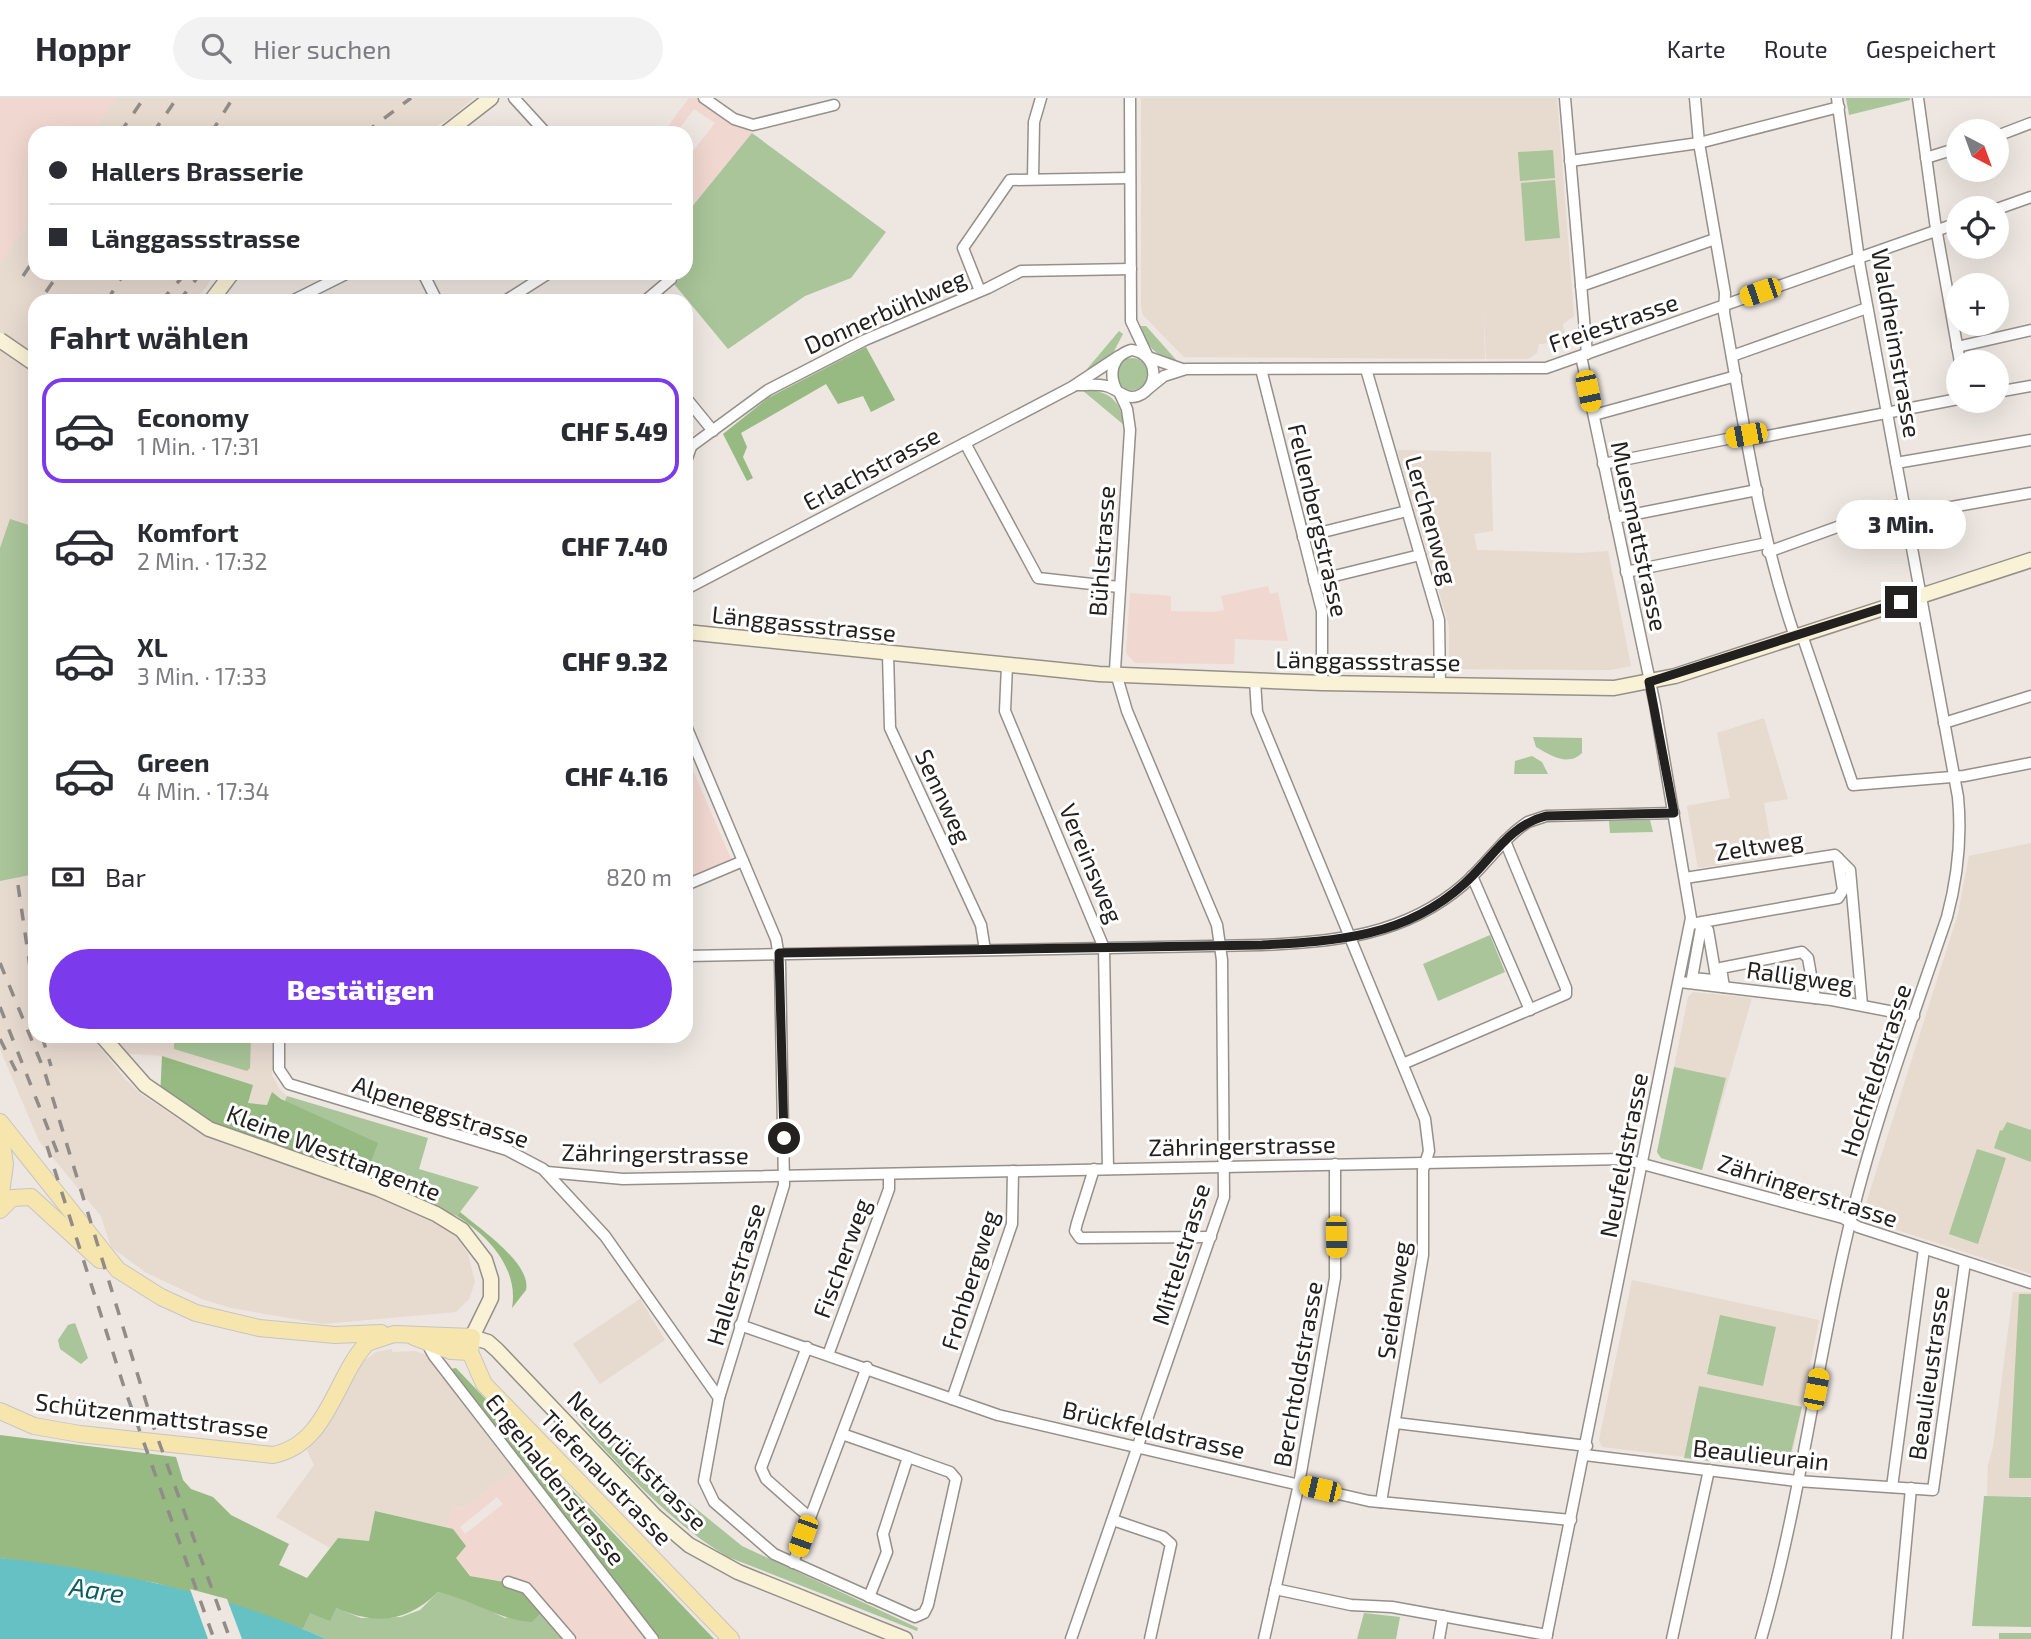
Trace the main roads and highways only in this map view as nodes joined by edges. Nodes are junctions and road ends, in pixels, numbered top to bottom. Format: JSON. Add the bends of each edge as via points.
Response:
{"nodes":[{"id":1,"x":491,"y":98,"type":"edge"},
{"id":2,"x":457,"y":126,"type":"edge"},
{"id":3,"x":0,"y":340,"type":"edge"},
{"id":4,"x":28,"y":359,"type":"edge"},
{"id":5,"x":2031,"y":560,"type":"edge"},
{"id":6,"x":693,"y":633,"type":"edge"},
{"id":7,"x":108,"y":1043,"type":"edge"},
{"id":8,"x":0,"y":1122,"type":"edge"},
{"id":9,"x":0,"y":1132,"type":"edge"},
{"id":10,"x":0,"y":1201,"type":"edge"},
{"id":11,"x":0,"y":1210,"type":"edge"},
{"id":12,"x":118,"y":1270,"type":"junction"},
{"id":13,"x":402,"y":1334,"type":"junction"},
{"id":14,"x":335,"y":1335,"type":"junction"},
{"id":15,"x":471,"y":1345,"type":"junction"},
{"id":16,"x":357,"y":1357,"type":"junction"},
{"id":17,"x":0,"y":1411,"type":"edge"},
{"id":18,"x":18,"y":1420,"type":"junction"},
{"id":19,"x":0,"y":1424,"type":"edge"},
{"id":20,"x":731,"y":1639,"type":"edge"},
{"id":21,"x":905,"y":1639,"type":"edge"}],
"edges":[{"from":1,"to":2,"type":"main road"},
{"from":3,"to":4,"type":"main road","bridge":true},
{"from":5,"to":6,"type":"main road","name":"Länggassstrasse","via":[[1799,636],[1649,682],[1614,688],[1322,684],[1115,675]]},
{"from":7,"to":15,"type":"main road","name":"Kleine Westtangente","via":[[145,1085],[209,1129],[379,1189],[462,1230],[478,1248],[491,1279],[491,1298]]},
{"from":8,"to":12,"type":"main road"},
{"from":9,"to":10,"type":"main road","via":[[5,1164]]},
{"from":11,"to":12,"type":"main road","via":[[12,1198],[32,1196],[102,1261]]},
{"from":12,"to":14,"type":"main road","via":[[196,1312],[259,1328]]},
{"from":13,"to":14,"type":"main road"},
{"from":13,"to":15,"type":"main road","name":"Schützenmattstrasse"},
{"from":13,"to":16,"type":"main road","name":"Schützenmattstrasse","via":[[367,1343]]},
{"from":14,"to":16,"type":"main road","via":[[348,1342]]},
{"from":15,"to":20,"type":"main road","name":"Tiefenaustrasse","via":[[484,1384]]},
{"from":15,"to":21,"type":"main road","name":"Neubrückstrasse","via":[[488,1342],[497,1350],[655,1516],[689,1545],[738,1572]]},
{"from":16,"to":18,"type":"main road","name":"Schützenmattstrasse","via":[[313,1432],[297,1447],[277,1454],[80,1434]]},
{"from":17,"to":18,"type":"main road","name":"Schützenmattstrasse"},
{"from":18,"to":19,"type":"main road"}]}
